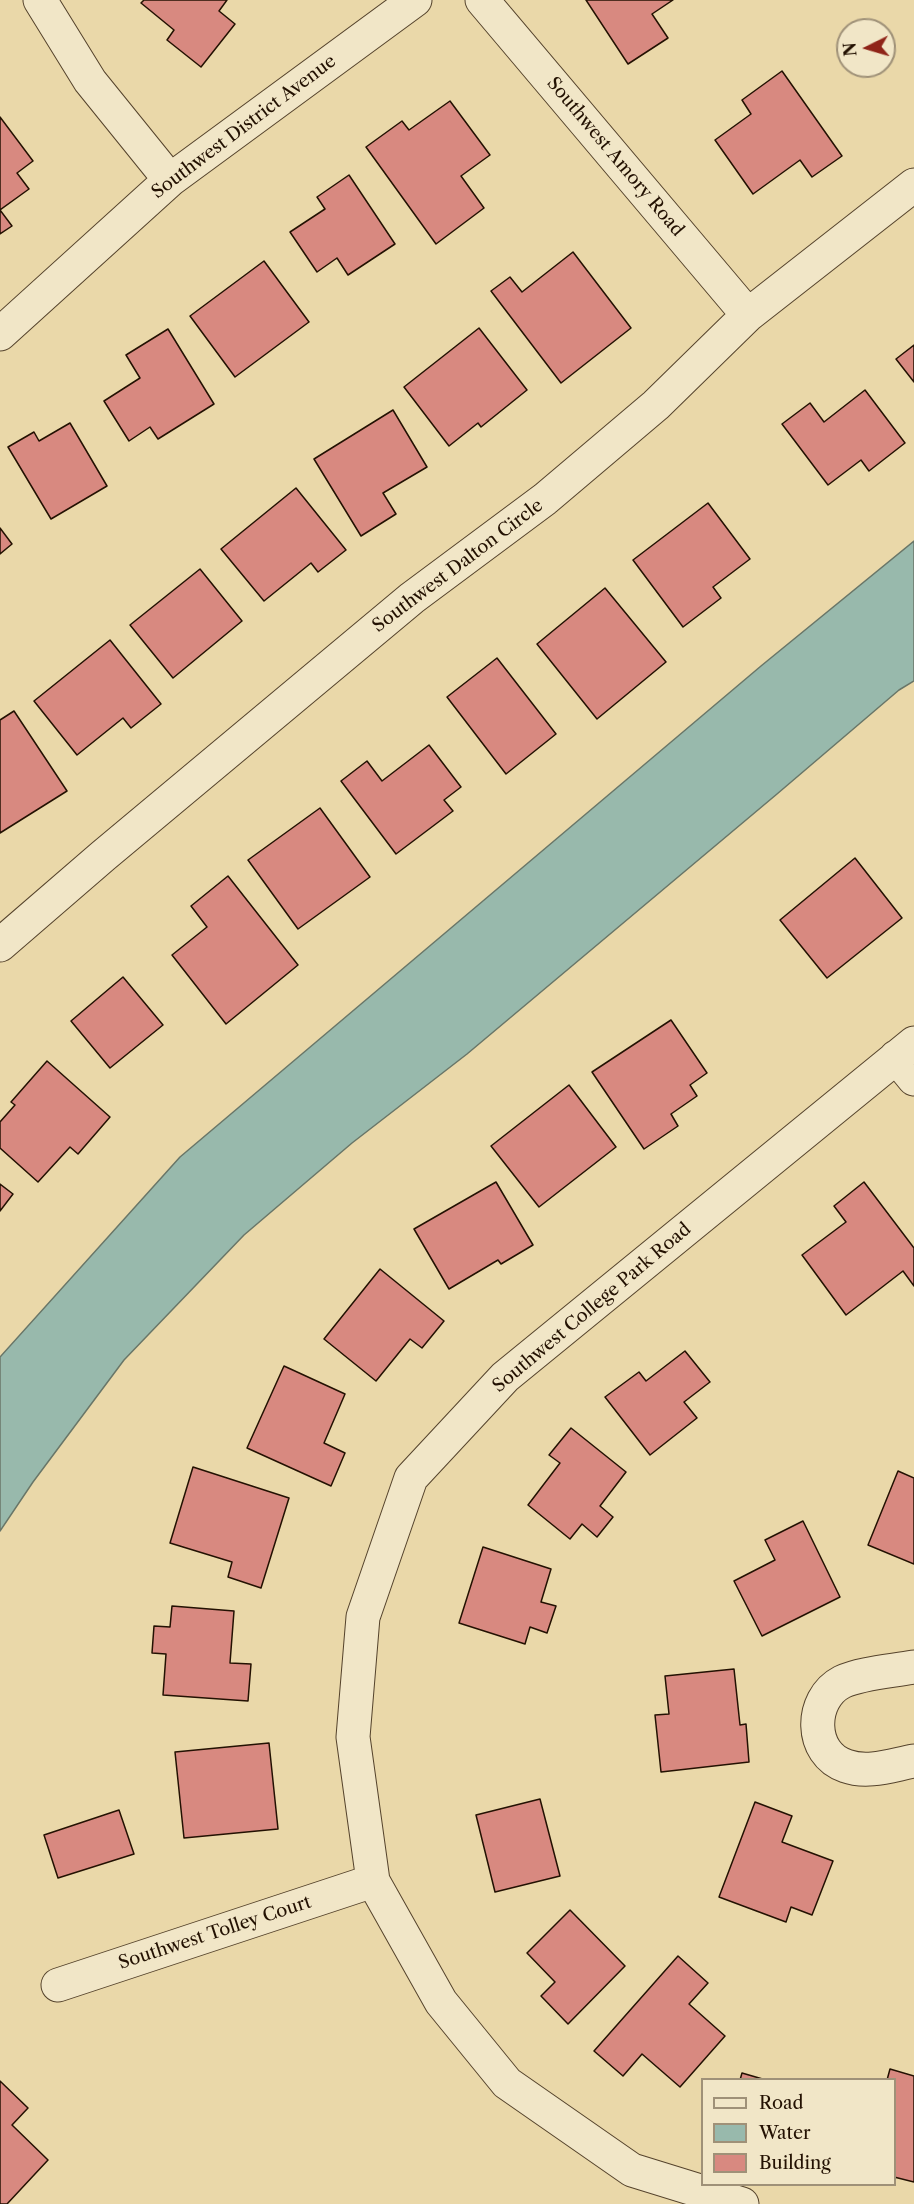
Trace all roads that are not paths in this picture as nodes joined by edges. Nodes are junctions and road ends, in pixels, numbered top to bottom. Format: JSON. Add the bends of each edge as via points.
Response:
{"nodes":[{"id":1,"x":40,"y":0,"type":"edge"},
{"id":2,"x":415,"y":0,"type":"edge"},
{"id":3,"x":482,"y":0,"type":"edge"},
{"id":4,"x":170,"y":180,"type":"junction"},
{"id":5,"x":914,"y":185,"type":"edge"},
{"id":6,"x":748,"y":315,"type":"junction"},
{"id":7,"x":0,"y":334,"type":"edge"},
{"id":8,"x":0,"y":945,"type":"edge"},
{"id":9,"x":908,"y":1060,"type":"edge"},
{"id":10,"x":914,"y":1667,"type":"edge"},
{"id":11,"x":914,"y":1761,"type":"edge"},
{"id":12,"x":373,"y":1881,"type":"junction"},
{"id":13,"x":58,"y":1985,"type":"dead end"},
{"id":14,"x":742,"y":2204,"type":"edge"}],
"edges":[{"from":1,"to":4,"type":"street","via":[[90,81]]},
{"from":2,"to":4,"type":"street","name":"Southwest District Avenue"},
{"from":3,"to":6,"type":"street","name":"Southwest Amory Road"},
{"from":4,"to":7,"type":"street","name":"Southwest District Avenue"},
{"from":5,"to":6,"type":"street","name":"Southwest Dalton Circle"},
{"from":6,"to":8,"type":"street","name":"Southwest Dalton Circle","via":[[656,405],[545,499],[412,598]]},
{"from":9,"to":12,"type":"street","name":"Southwest College Park Road","via":[[505,1377],[411,1478],[363,1617],[352,1737]]},
{"from":10,"to":11,"type":"street","via":[[841,1683],[822,1704],[818,1719],[821,1746],[844,1766],[874,1769]]},
{"from":12,"to":13,"type":"street","name":"Southwest Tolley Court"},
{"from":12,"to":14,"type":"street","name":"Southwest College Park Road","via":[[441,2002],[507,2083],[632,2170]]}]}
